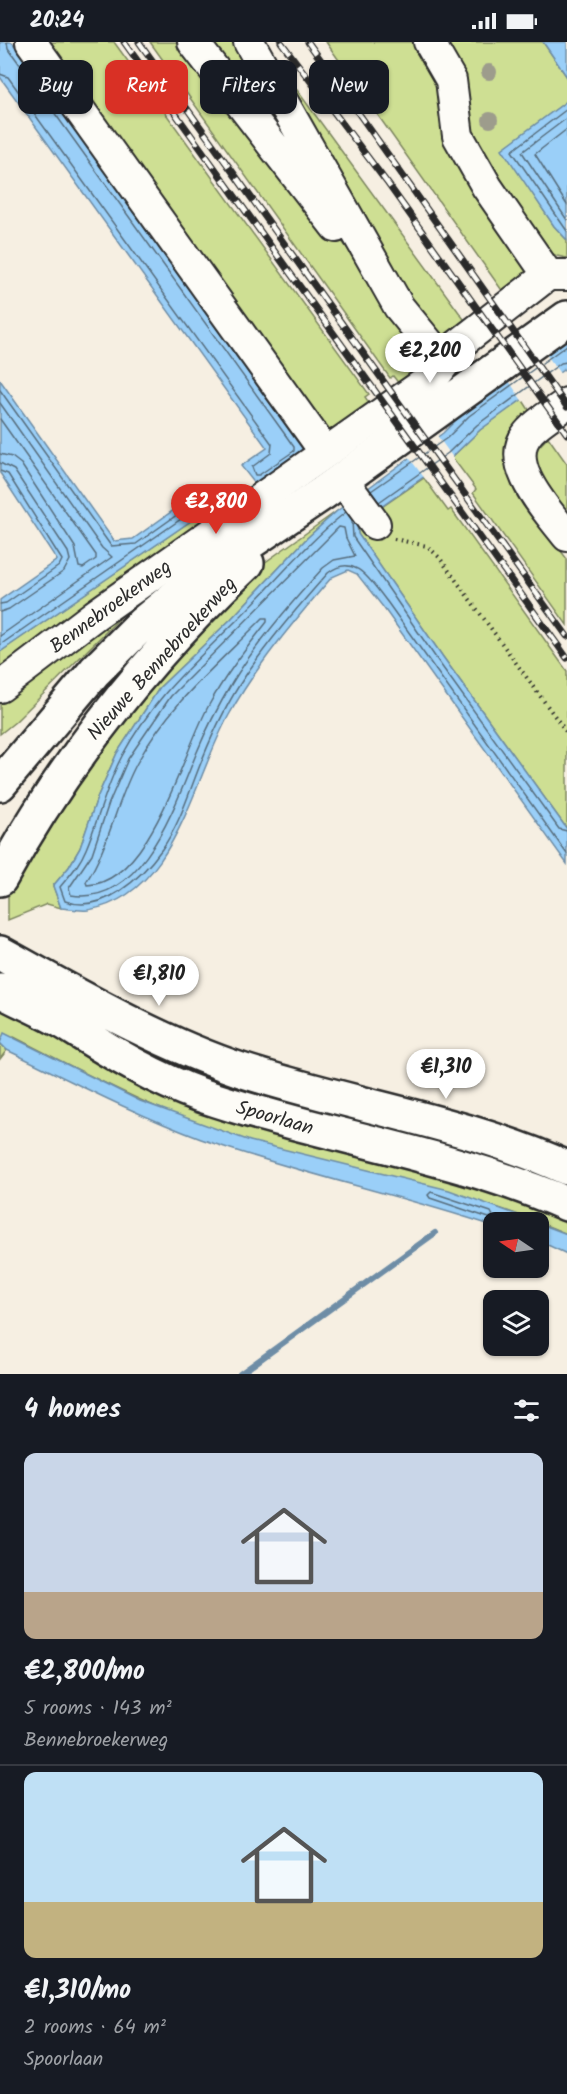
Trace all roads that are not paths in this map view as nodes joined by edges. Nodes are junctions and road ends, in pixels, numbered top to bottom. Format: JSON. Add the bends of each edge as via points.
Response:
{"nodes":[{"id":1,"x":31,"y":42,"type":"edge"},
{"id":2,"x":193,"y":42,"type":"edge"},
{"id":3,"x":249,"y":42,"type":"edge"},
{"id":4,"x":429,"y":42,"type":"edge"},
{"id":5,"x":557,"y":275,"type":"edge"},
{"id":6,"x":399,"y":307,"type":"junction"},
{"id":7,"x":567,"y":318,"type":"edge"},
{"id":8,"x":445,"y":363,"type":"junction"},
{"id":9,"x":567,"y":403,"type":"edge"},
{"id":10,"x":336,"y":480,"type":"junction"},
{"id":11,"x":375,"y":524,"type":"road end"},
{"id":12,"x":567,"y":536,"type":"edge"},
{"id":13,"x":0,"y":687,"type":"edge"},
{"id":14,"x":0,"y":784,"type":"edge"},
{"id":15,"x":0,"y":879,"type":"edge"},
{"id":16,"x":0,"y":953,"type":"edge"},
{"id":17,"x":2,"y":993,"type":"edge"},
{"id":18,"x":567,"y":1168,"type":"edge"},
{"id":19,"x":567,"y":1204,"type":"edge"}],
"edges":[{"from":1,"to":10,"type":"street"},
{"from":2,"to":6,"type":"street"},
{"from":3,"to":6,"type":"street"},
{"from":4,"to":5,"type":"street","via":[[451,80],[458,136],[487,187]]},
{"from":5,"to":8,"type":"street","name":"Bennebroekerweg","via":[[458,345]]},
{"from":6,"to":8,"type":"street"},
{"from":7,"to":10,"type":"main road","name":"Bennebroekerweg"},
{"from":8,"to":10,"type":"street","name":"Bennebroekerweg"},
{"from":9,"to":12,"type":"street","via":[[528,432],[519,457],[527,483]]},
{"from":10,"to":11,"type":"street"},
{"from":10,"to":13,"type":"street","name":"Bennebroekerweg","via":[[95,615]]},
{"from":10,"to":14,"type":"main road","name":"Nieuwe Bennebroekerweg","via":[[200,576],[137,628]]},
{"from":10,"to":15,"type":"main road","name":"Nieuwe Bennebroekerweg","via":[[214,594],[86,740],[42,805]]},
{"from":16,"to":18,"type":"main road","name":"Spoorlaan","via":[[203,1056],[305,1089],[494,1140]]},
{"from":17,"to":19,"type":"main road","name":"Spoorlaan","via":[[192,1092],[464,1168]]}]}
